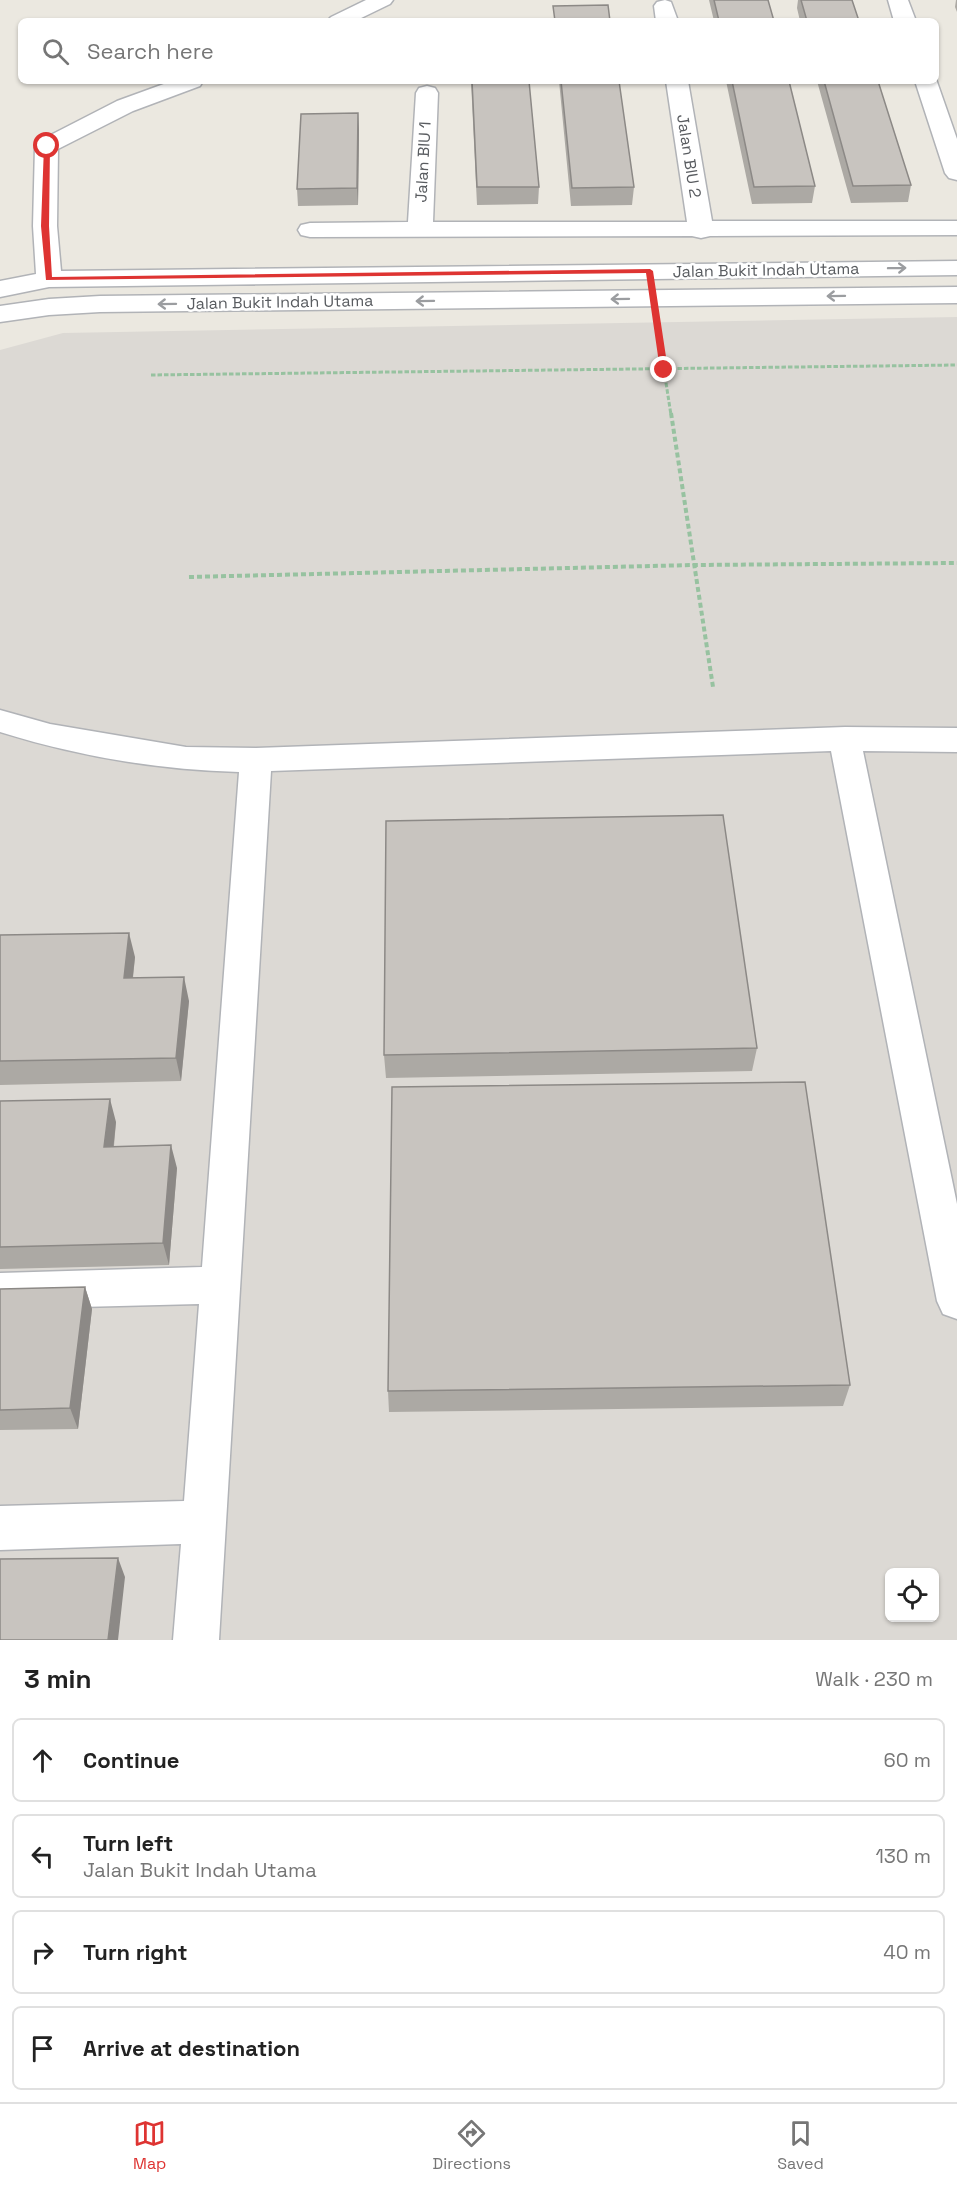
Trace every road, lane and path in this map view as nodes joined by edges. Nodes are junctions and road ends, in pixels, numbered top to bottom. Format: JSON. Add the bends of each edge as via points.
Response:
{"nodes":[{"id":1,"x":383,"y":0,"type":"edge"},
{"id":2,"x":898,"y":0,"type":"edge"},
{"id":3,"x":344,"y":18,"type":"edge"},
{"id":4,"x":904,"y":18,"type":"edge"},
{"id":5,"x":184,"y":84,"type":"edge"},
{"id":6,"x":678,"y":84,"type":"edge"},
{"id":7,"x":927,"y":84,"type":"edge"},
{"id":8,"x":427,"y":93,"type":"dead end"},
{"id":9,"x":957,"y":173,"type":"edge"},
{"id":10,"x":957,"y":228,"type":"edge"},
{"id":11,"x":310,"y":230,"type":"dead end"},
{"id":12,"x":420,"y":231,"type":"junction"},
{"id":13,"x":702,"y":231,"type":"junction"},
{"id":14,"x":957,"y":267,"type":"edge"},
{"id":15,"x":49,"y":279,"type":"junction"},
{"id":16,"x":0,"y":289,"type":"edge"},
{"id":17,"x":957,"y":295,"type":"edge"},
{"id":18,"x":653,"y":298,"type":"junction"},
{"id":19,"x":0,"y":314,"type":"edge"},
{"id":20,"x":957,"y":365,"type":"edge"},
{"id":21,"x":664,"y":370,"type":"junction"},
{"id":22,"x":151,"y":375,"type":"dead end"},
{"id":23,"x":957,"y":563,"type":"edge"},
{"id":24,"x":694,"y":565,"type":"junction"},
{"id":25,"x":189,"y":577,"type":"dead end"},
{"id":26,"x":713,"y":687,"type":"dead end"},
{"id":27,"x":0,"y":721,"type":"edge"},
{"id":28,"x":845,"y":739,"type":"junction"},
{"id":29,"x":957,"y":740,"type":"edge"},
{"id":30,"x":256,"y":760,"type":"junction"},
{"id":31,"x":219,"y":1285,"type":"junction"},
{"id":32,"x":0,"y":1291,"type":"edge"},
{"id":33,"x":957,"y":1301,"type":"edge"},
{"id":34,"x":204,"y":1522,"type":"junction"},
{"id":35,"x":0,"y":1528,"type":"edge"},
{"id":36,"x":196,"y":1640,"type":"edge"}],
"edges":[{"from":1,"to":3,"type":"street"},
{"from":2,"to":4,"type":"street"},
{"from":5,"to":15,"type":"street","via":[[124,106],[47,146],[45,226]]},
{"from":6,"to":13,"type":"street","name":"Jalan BIU 2"},
{"from":7,"to":9,"type":"street"},
{"from":8,"to":12,"type":"street","name":"Jalan BIU 1"},
{"from":10,"to":13,"type":"street"},
{"from":11,"to":12,"type":"street"},
{"from":12,"to":13,"type":"street"},
{"from":15,"to":14,"type":"street","name":"Jalan Bukit Indah Utama","one_way":true},
{"from":15,"to":16,"type":"street","name":"Jalan Bukit Indah Utama"},
{"from":17,"to":18,"type":"street","name":"Jalan Bukit Indah Utama","one_way":true},
{"from":18,"to":19,"type":"street","name":"Jalan Bukit Indah Utama","one_way":true,"via":[[100,304]]},
{"from":18,"to":21,"type":"path"},
{"from":20,"to":21,"type":"path"},
{"from":21,"to":22,"type":"path"},
{"from":21,"to":24,"type":"path"},
{"from":23,"to":24,"type":"path"},
{"from":24,"to":25,"type":"path"},
{"from":24,"to":26,"type":"path"},
{"from":27,"to":30,"type":"street","via":[[50,736],[186,759]]},
{"from":28,"to":29,"type":"street"},
{"from":28,"to":30,"type":"street"},
{"from":28,"to":33,"type":"street"},
{"from":30,"to":31,"type":"street"},
{"from":31,"to":32,"type":"street"},
{"from":31,"to":34,"type":"street"},
{"from":34,"to":35,"type":"street"},
{"from":34,"to":36,"type":"street"}]}
